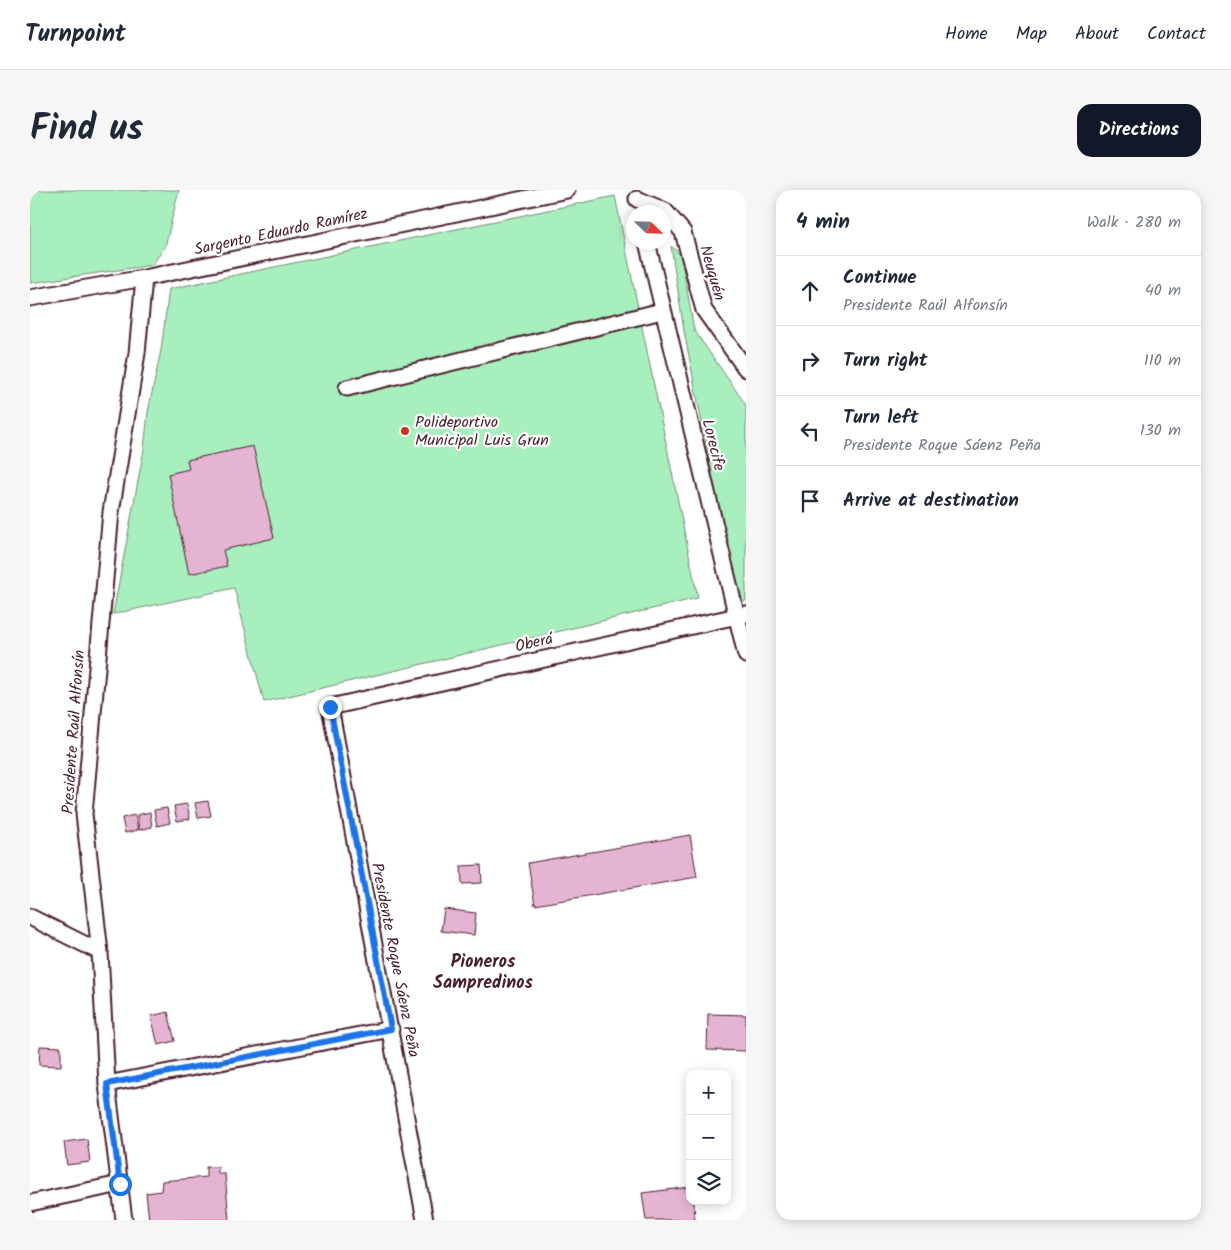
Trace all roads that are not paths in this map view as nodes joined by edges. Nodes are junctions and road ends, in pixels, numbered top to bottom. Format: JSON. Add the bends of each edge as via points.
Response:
{"nodes":[{"id":1,"x":567,"y":190,"type":"edge"},
{"id":2,"x":637,"y":200,"type":"edge"},
{"id":3,"x":649,"y":250,"type":"edge"},
{"id":4,"x":144,"y":278,"type":"junction"},
{"id":5,"x":30,"y":298,"type":"edge"},
{"id":6,"x":662,"y":310,"type":"junction"},
{"id":7,"x":746,"y":369,"type":"edge"},
{"id":8,"x":347,"y":388,"type":"dead end"},
{"id":9,"x":741,"y":615,"type":"edge"},
{"id":10,"x":746,"y":655,"type":"edge"},
{"id":11,"x":330,"y":707,"type":"joint"},
{"id":12,"x":30,"y":917,"type":"edge"},
{"id":13,"x":100,"y":952,"type":"junction"},
{"id":14,"x":391,"y":1029,"type":"junction"},
{"id":15,"x":107,"y":1084,"type":"junction"},
{"id":16,"x":120,"y":1184,"type":"junction"},
{"id":17,"x":30,"y":1203,"type":"edge"},
{"id":18,"x":124,"y":1220,"type":"edge"},
{"id":19,"x":425,"y":1220,"type":"edge"}],
"edges":[{"from":1,"to":4,"type":"street","name":"Sargento Eduardo Ramírez"},
{"from":2,"to":7,"type":"street","name":"Neuquén","via":[[665,211],[683,232],[704,310]]},
{"from":3,"to":6,"type":"street","name":"Lorecife"},
{"from":4,"to":5,"type":"street","name":"Sargento Eduardo Ramírez"},
{"from":4,"to":13,"type":"street","name":"Presidente Raúl Alfonsín","via":[[137,353],[111,512],[84,814]]},
{"from":6,"to":8,"type":"street"},
{"from":6,"to":9,"type":"street","name":"Lorecife"},
{"from":9,"to":10,"type":"street","name":"Lorecife"},
{"from":9,"to":11,"type":"street","name":"Oberá"},
{"from":11,"to":14,"type":"street","name":"Presidente Roque Sáenz Peña"},
{"from":12,"to":13,"type":"street"},
{"from":13,"to":15,"type":"street","name":"Presidente Raúl Alfonsín"},
{"from":14,"to":15,"type":"street"},
{"from":14,"to":19,"type":"street","name":"Presidente Roque Sáenz Peña"},
{"from":15,"to":16,"type":"street","name":"Presidente Raúl Alfonsín"},
{"from":16,"to":17,"type":"street"},
{"from":16,"to":18,"type":"street","name":"Presidente Raúl Alfonsín"}]}
